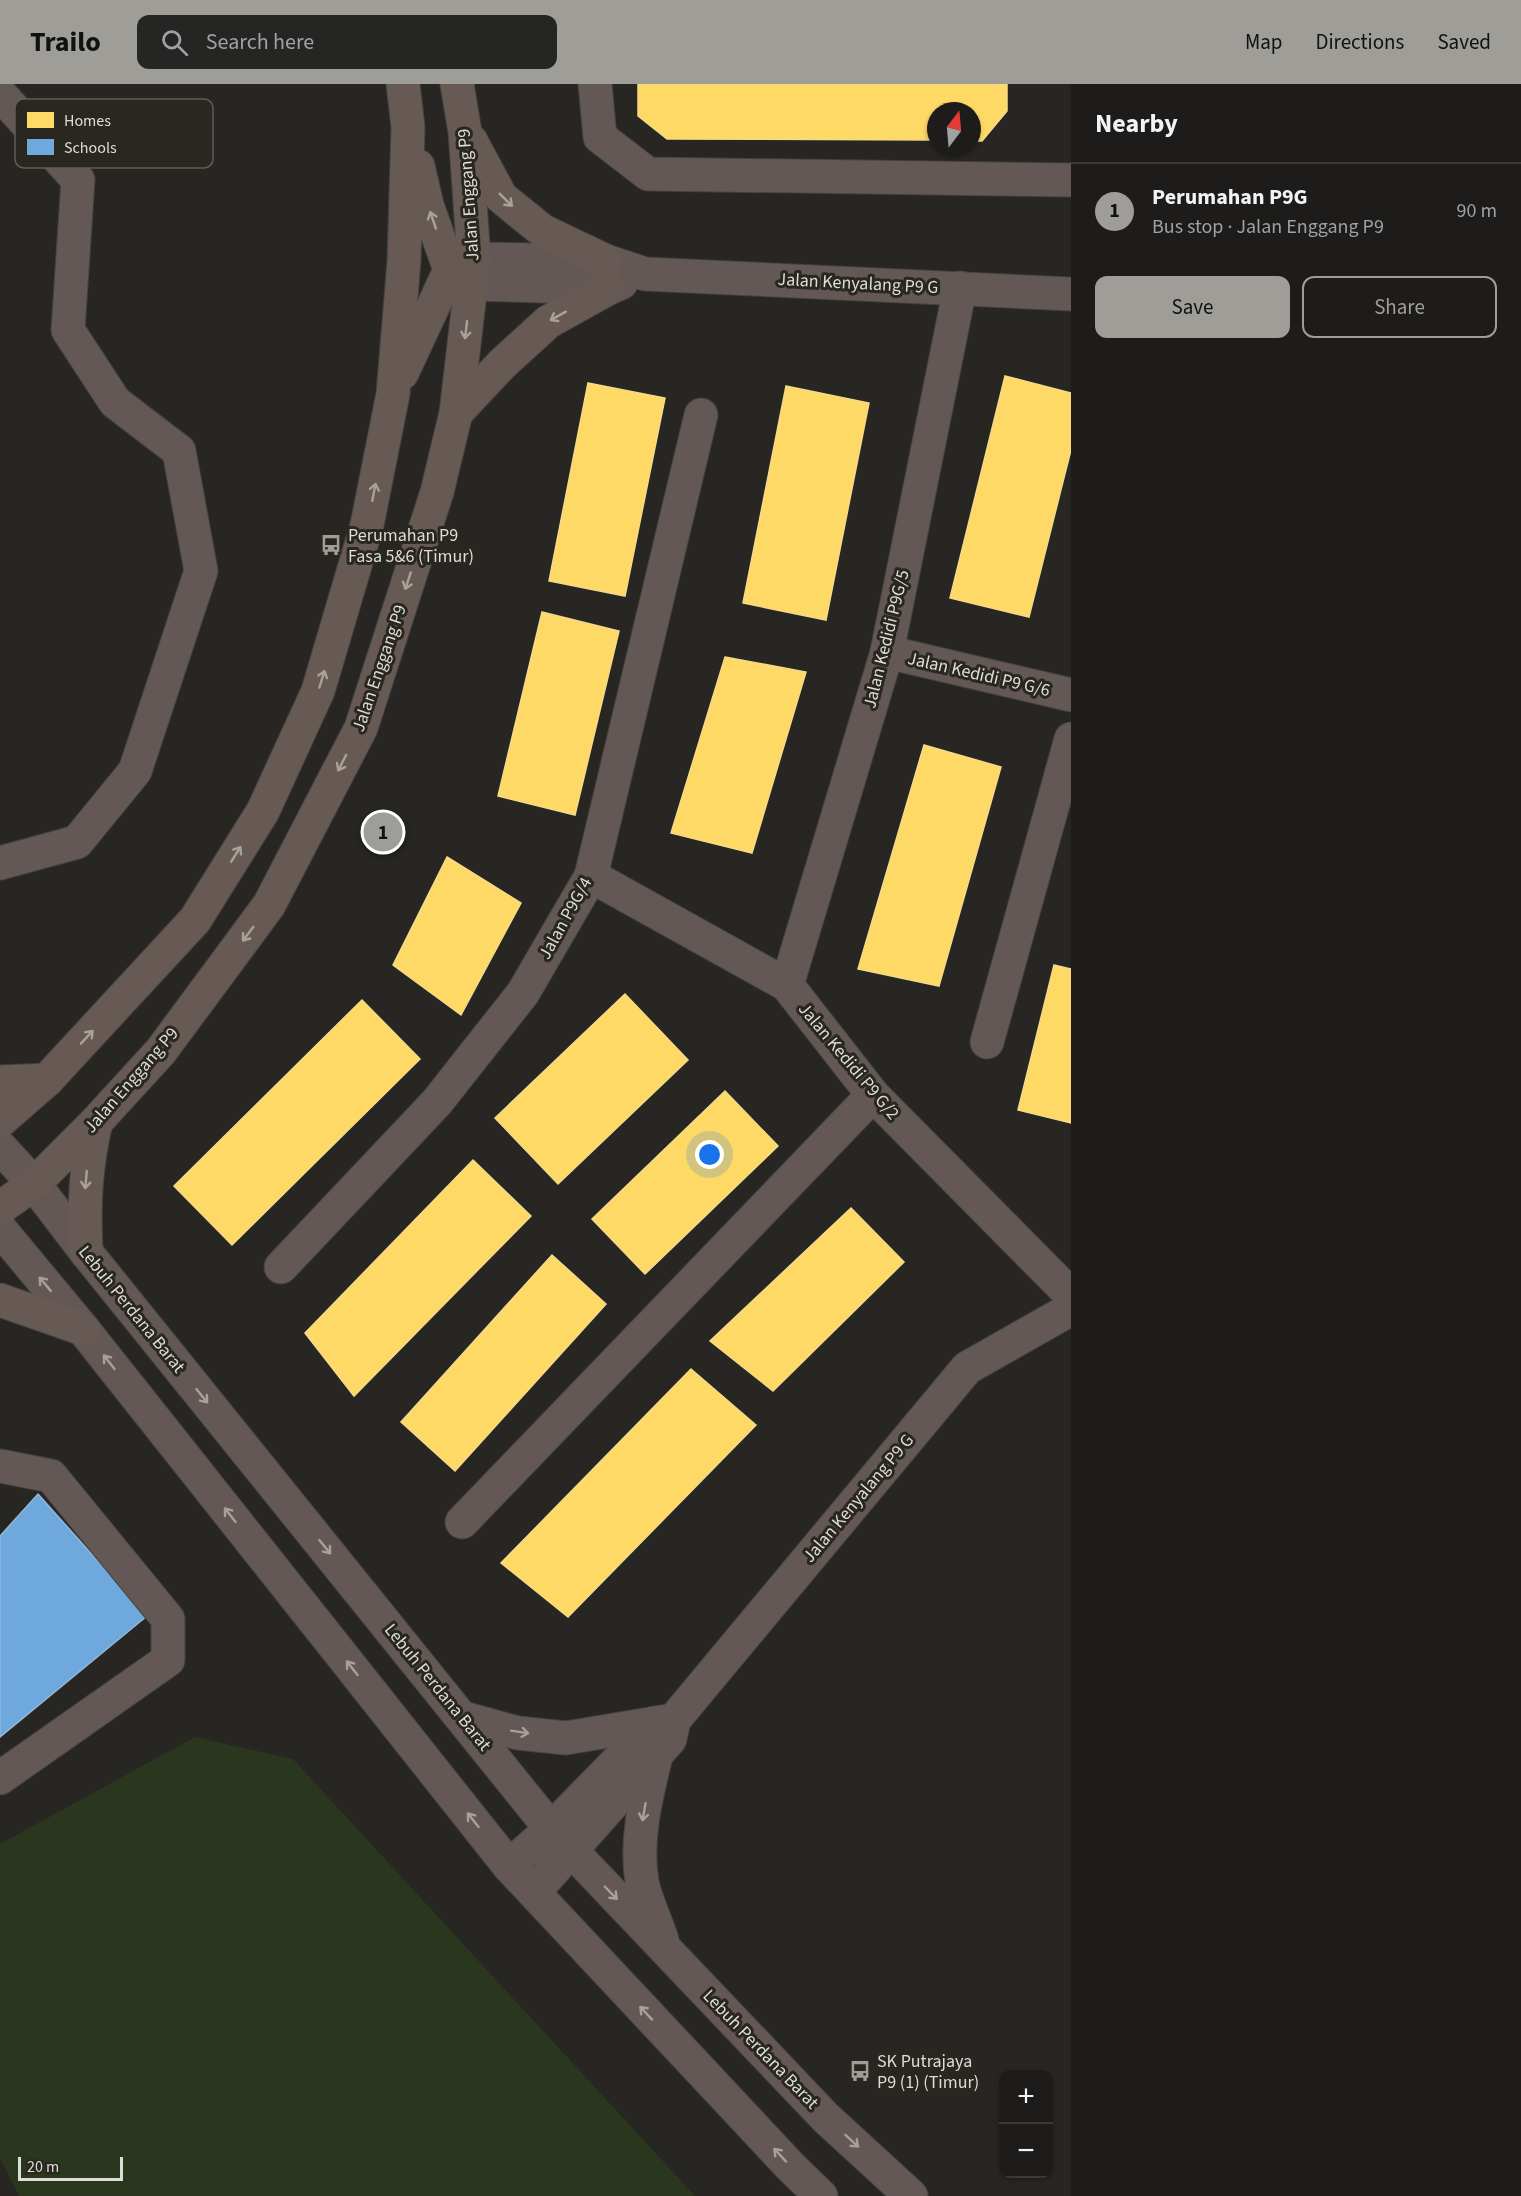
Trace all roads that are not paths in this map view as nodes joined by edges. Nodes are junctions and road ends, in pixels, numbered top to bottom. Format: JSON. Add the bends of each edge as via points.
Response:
{"nodes":[{"id":1,"x":403,"y":84,"type":"edge"},
{"id":2,"x":457,"y":84,"type":"edge"},
{"id":3,"x":595,"y":84,"type":"edge"},
{"id":4,"x":0,"y":94,"type":"edge"},
{"id":5,"x":15,"y":111,"type":"edge"},
{"id":6,"x":408,"y":127,"type":"junction"},
{"id":7,"x":465,"y":132,"type":"junction"},
{"id":8,"x":67,"y":168,"type":"edge"},
{"id":9,"x":1071,"y":180,"type":"edge"},
{"id":10,"x":465,"y":271,"type":"junction"},
{"id":11,"x":608,"y":274,"type":"junction"},
{"id":12,"x":960,"y":288,"type":"junction"},
{"id":13,"x":1071,"y":294,"type":"edge"},
{"id":14,"x":393,"y":394,"type":"junction"},
{"id":15,"x":456,"y":413,"type":"junction"},
{"id":16,"x":701,"y":415,"type":"dead end"},
{"id":17,"x":887,"y":652,"type":"junction"},
{"id":18,"x":1071,"y":695,"type":"edge"},
{"id":19,"x":1071,"y":739,"type":"edge"},
{"id":20,"x":0,"y":863,"type":"edge"},
{"id":21,"x":591,"y":876,"type":"junction"},
{"id":22,"x":787,"y":985,"type":"junction"},
{"id":23,"x":987,"y":1042,"type":"dead end"},
{"id":24,"x":47,"y":1080,"type":"junction"},
{"id":25,"x":0,"y":1082,"type":"edge"},
{"id":26,"x":873,"y":1095,"type":"junction"},
{"id":27,"x":0,"y":1121,"type":"edge"},
{"id":28,"x":96,"y":1122,"type":"junction"},
{"id":29,"x":0,"y":1147,"type":"edge"},
{"id":30,"x":34,"y":1184,"type":"junction"},
{"id":31,"x":0,"y":1208,"type":"edge"},
{"id":32,"x":0,"y":1229,"type":"edge"},
{"id":33,"x":86,"y":1252,"type":"junction"},
{"id":34,"x":281,"y":1266,"type":"dead end"},
{"id":35,"x":1071,"y":1295,"type":"edge"},
{"id":36,"x":0,"y":1300,"type":"edge"},
{"id":37,"x":1071,"y":1310,"type":"edge"},
{"id":38,"x":82,"y":1329,"type":"junction"},
{"id":39,"x":0,"y":1466,"type":"edge"},
{"id":40,"x":462,"y":1522,"type":"dead end"},
{"id":41,"x":463,"y":1718,"type":"junction"},
{"id":42,"x":662,"y":1732,"type":"junction"},
{"id":43,"x":0,"y":1778,"type":"edge"},
{"id":44,"x":561,"y":1840,"type":"junction"},
{"id":45,"x":509,"y":1866,"type":"junction"},
{"id":46,"x":534,"y":1892,"type":"junction"},
{"id":47,"x":665,"y":1948,"type":"junction"},
{"id":48,"x":821,"y":2196,"type":"edge"},
{"id":49,"x":911,"y":2196,"type":"edge"}],
"edges":[{"from":1,"to":6,"type":"main road"},
{"from":2,"to":7,"type":"main road","name":"Jalan Enggang P9"},
{"from":3,"to":9,"type":"street","via":[[600,138],[648,174]]},
{"from":4,"to":5,"type":"street"},
{"from":10,"to":6,"type":"main road","one_way":true,"via":[[427,205]]},
{"from":6,"to":14,"type":"main road","via":[[404,261]]},
{"from":7,"to":10,"type":"main road","name":"Jalan Enggang P9"},
{"from":7,"to":11,"type":"main road","one_way":true,"via":[[501,197],[543,231]]},
{"from":8,"to":20,"type":"street","via":[[78,180],[68,330],[115,402],[179,451],[201,571],[135,771],[77,842]]},
{"from":10,"to":11,"type":"street","name":"Jalan Kenyalang P9 G"},
{"from":10,"to":14,"type":"main road"},
{"from":10,"to":15,"type":"main road","name":"Jalan Enggang P9","one_way":true},
{"from":11,"to":12,"type":"street","name":"Jalan Kenyalang P9 G"},
{"from":11,"to":15,"type":"main road","one_way":true,"via":[[502,364]]},
{"from":12,"to":13,"type":"street","name":"Jalan Kenyalang P9 G"},
{"from":12,"to":17,"type":"street","name":"Jalan Kedidi P9G/5"},
{"from":24,"to":14,"type":"main road","one_way":true,"via":[[195,921],[263,811],[318,691],[367,525]]},
{"from":15,"to":28,"type":"main road","name":"Jalan Enggang P9","one_way":true,"via":[[437,492],[361,728],[269,906],[160,1051]]},
{"from":16,"to":21,"type":"street","name":"Jalan P9G/4"},
{"from":17,"to":18,"type":"street","name":"Jalan Kedidi P9 G/6"},
{"from":17,"to":22,"type":"street","name":"Jalan Kedidi P9G/5"},
{"from":19,"to":23,"type":"street"},
{"from":21,"to":22,"type":"street","name":"Jalan Kedidi P9 G/2"},
{"from":21,"to":34,"type":"street","name":"Jalan P9G/4","via":[[523,993],[452,1084]]},
{"from":22,"to":26,"type":"street","name":"Jalan Kedidi P9 G/2"},
{"from":24,"to":25,"type":"main road"},
{"from":24,"to":27,"type":"main road"},
{"from":26,"to":35,"type":"street","name":"Jalan Kedidi P9 G/2"},
{"from":26,"to":40,"type":"street"},
{"from":28,"to":30,"type":"main road","name":"Jalan Enggang P9"},
{"from":28,"to":33,"type":"main road","one_way":true,"via":[[84,1198]]},
{"from":29,"to":30,"type":"street","name":"Lebuh Perdana Barat"},
{"from":30,"to":31,"type":"main road","name":"Jalan Enggang P9"},
{"from":30,"to":33,"type":"street","name":"Lebuh Perdana Barat"},
{"from":38,"to":32,"type":"street","one_way":true},
{"from":33,"to":41,"type":"street","name":"Lebuh Perdana Barat","one_way":true},
{"from":36,"to":38,"type":"main road"},
{"from":37,"to":42,"type":"street","name":"Jalan Kenyalang P9 G","via":[[967,1368]]},
{"from":45,"to":38,"type":"street","one_way":true},
{"from":39,"to":43,"type":"street","via":[[51,1476],[168,1619],[168,1660]]},
{"from":41,"to":42,"type":"street","one_way":true,"via":[[518,1733],[566,1738]]},
{"from":41,"to":44,"type":"street","name":"Lebuh Perdana Barat"},
{"from":42,"to":44,"type":"street","name":"Jalan Kenyalang P9 G"},
{"from":42,"to":47,"type":"street","one_way":true,"via":[[640,1835],[640,1862],[643,1884]]},
{"from":44,"to":45,"type":"street","name":"Jalan Kenyalang P9 G"},
{"from":44,"to":46,"type":"street","name":"Jalan Kenyalang P9 G"},
{"from":44,"to":47,"type":"street","name":"Lebuh Perdana Barat","one_way":true},
{"from":45,"to":46,"type":"street"},
{"from":48,"to":46,"type":"street","one_way":true},
{"from":47,"to":49,"type":"street","name":"Lebuh Perdana Barat","one_way":true,"via":[[826,2118]]}]}
